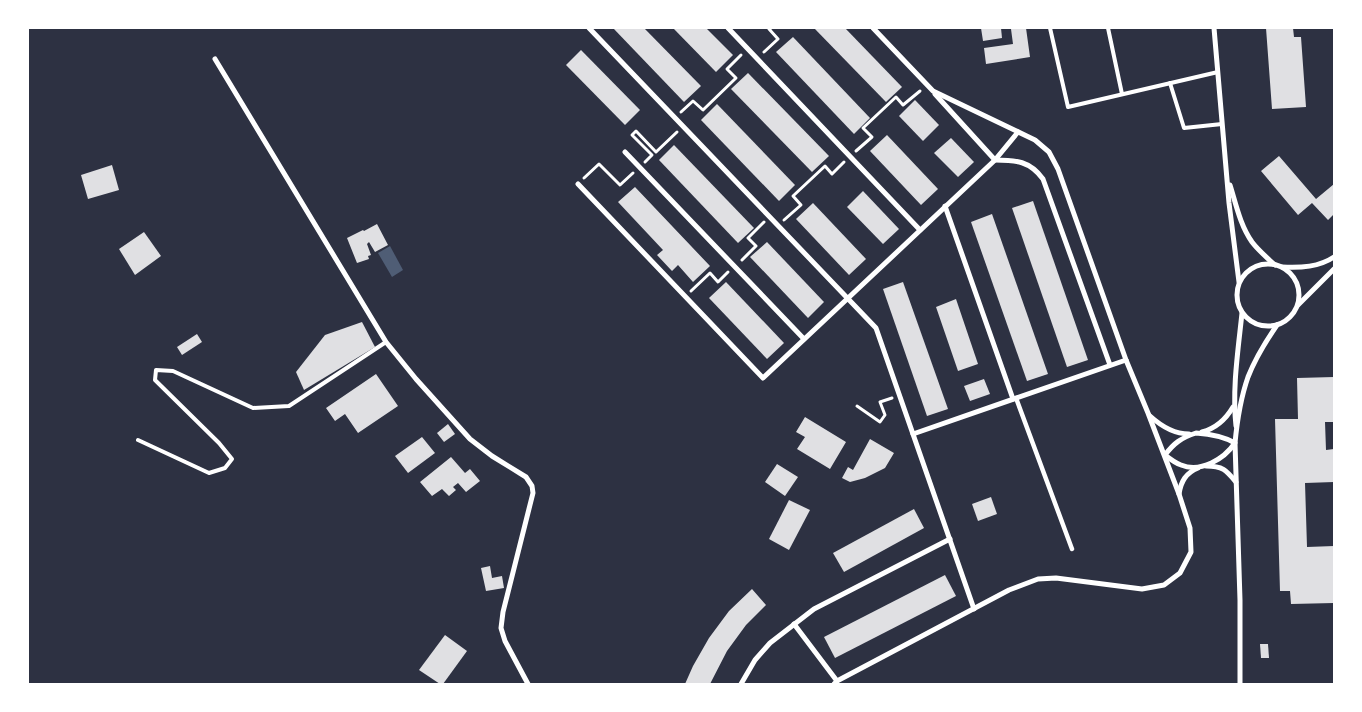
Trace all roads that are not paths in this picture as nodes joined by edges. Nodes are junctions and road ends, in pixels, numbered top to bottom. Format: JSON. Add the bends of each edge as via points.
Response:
{"nodes":[{"id":1,"x":589,"y":28,"type":"edge"},
{"id":2,"x":728,"y":28,"type":"edge"},
{"id":3,"x":872,"y":28,"type":"edge"},
{"id":4,"x":1050,"y":28,"type":"edge"},
{"id":5,"x":1108,"y":28,"type":"edge"},
{"id":6,"x":1214,"y":28,"type":"edge"},
{"id":7,"x":216,"y":59,"type":"dead end"},
{"id":8,"x":1218,"y":72,"type":"junction"},
{"id":9,"x":1170,"y":83,"type":"junction"},
{"id":10,"x":933,"y":91,"type":"junction"},
{"id":11,"x":1122,"y":94,"type":"junction"},
{"id":12,"x":1222,"y":124,"type":"junction"},
{"id":13,"x":1018,"y":132,"type":"junction"},
{"id":14,"x":625,"y":152,"type":"dead end"},
{"id":15,"x":995,"y":160,"type":"junction"},
{"id":16,"x":1228,"y":175,"type":"junction"},
{"id":17,"x":578,"y":184,"type":"road end"},
{"id":18,"x":945,"y":206,"type":"junction"},
{"id":19,"x":920,"y":230,"type":"junction"},
{"id":20,"x":1334,"y":256,"type":"edge"},
{"id":21,"x":1274,"y":265,"type":"junction"},
{"id":22,"x":1281,"y":267,"type":"junction"},
{"id":23,"x":1334,"y":269,"type":"edge"},
{"id":24,"x":1239,"y":282,"type":"junction"},
{"id":25,"x":847,"y":299,"type":"junction"},
{"id":26,"x":1298,"y":305,"type":"junction"},
{"id":27,"x":1242,"y":313,"type":"junction"},
{"id":28,"x":1277,"y":325,"type":"junction"},
{"id":29,"x":804,"y":339,"type":"junction"},
{"id":30,"x":386,"y":342,"type":"junction"},
{"id":31,"x":1126,"y":360,"type":"junction"},
{"id":32,"x":1110,"y":365,"type":"junction"},
{"id":33,"x":1014,"y":398,"type":"junction"},
{"id":34,"x":1234,"y":406,"type":"junction"},
{"id":35,"x":1148,"y":413,"type":"junction"},
{"id":36,"x":1236,"y":432,"type":"junction"},
{"id":37,"x":1196,"y":433,"type":"junction"},
{"id":38,"x":913,"y":434,"type":"junction"},
{"id":39,"x":138,"y":440,"type":"dead end"},
{"id":40,"x":1236,"y":443,"type":"junction"},
{"id":41,"x":1164,"y":455,"type":"junction"},
{"id":42,"x":1203,"y":466,"type":"junction"},
{"id":43,"x":1236,"y":483,"type":"junction"},
{"id":44,"x":1179,"y":494,"type":"junction"},
{"id":45,"x":950,"y":540,"type":"junction"},
{"id":46,"x":1072,"y":549,"type":"dead end"},
{"id":47,"x":974,"y":609,"type":"junction"},
{"id":48,"x":794,"y":624,"type":"junction"},
{"id":49,"x":836,"y":683,"type":"edge"},
{"id":50,"x":528,"y":684,"type":"edge"},
{"id":51,"x":741,"y":684,"type":"edge"},
{"id":52,"x":1240,"y":684,"type":"edge"}],
"edges":[{"from":1,"to":25,"type":"street"},
{"from":2,"to":19,"type":"street"},
{"from":3,"to":10,"type":"street"},
{"from":4,"to":11,"type":"lane","via":[[1068,107]]},
{"from":5,"to":11,"type":"lane"},
{"from":6,"to":8,"type":"street"},
{"from":7,"to":30,"type":"street"},
{"from":8,"to":9,"type":"lane"},
{"from":8,"to":12,"type":"street"},
{"from":9,"to":11,"type":"lane"},
{"from":9,"to":12,"type":"lane","via":[[1184,128]]},
{"from":10,"to":13,"type":"street"},
{"from":10,"to":15,"type":"street"},
{"from":12,"to":16,"type":"street"},
{"from":13,"to":15,"type":"street"},
{"from":13,"to":31,"type":"street","via":[[1049,152],[1058,169]]},
{"from":14,"to":29,"type":"street"},
{"from":15,"to":18,"type":"street"},
{"from":15,"to":32,"type":"street","via":[[1026,164],[1044,179]]},
{"from":16,"to":21,"type":"street","via":[[1244,229]]},
{"from":16,"to":24,"type":"street"},
{"from":17,"to":29,"type":"street","via":[[762,378]]},
{"from":18,"to":19,"type":"street"},
{"from":18,"to":33,"type":"street"},
{"from":19,"to":25,"type":"street"},
{"from":20,"to":22,"type":"street","via":[[1301,268]]},
{"from":21,"to":22,"type":"street"},
{"from":21,"to":24,"type":"street","via":[[1254,267]]},
{"from":22,"to":26,"type":"street","via":[[1297,283]]},
{"from":23,"to":26,"type":"street"},
{"from":24,"to":27,"type":"street","via":[[1236,293]]},
{"from":25,"to":29,"type":"street"},
{"from":25,"to":38,"type":"street","via":[[876,328]]},
{"from":26,"to":28,"type":"street","via":[[1290,318]]},
{"from":27,"to":28,"type":"street","via":[[1258,325]]},
{"from":27,"to":34,"type":"street"},
{"from":28,"to":36,"type":"street","via":[[1248,376]]},
{"from":30,"to":39,"type":"lane","via":[[289,406],[253,408],[173,371],[156,370],[156,380],[232,459],[225,468],[209,473]]},
{"from":30,"to":50,"type":"street","via":[[470,439],[526,477],[532,486],[501,628]]},
{"from":31,"to":32,"type":"street"},
{"from":31,"to":35,"type":"street"},
{"from":32,"to":33,"type":"street"},
{"from":33,"to":38,"type":"street"},
{"from":33,"to":46,"type":"street"},
{"from":34,"to":36,"type":"street"},
{"from":34,"to":37,"type":"street","via":[[1219,424]]},
{"from":35,"to":37,"type":"street","via":[[1170,430]]},
{"from":35,"to":41,"type":"street"},
{"from":36,"to":40,"type":"street"},
{"from":37,"to":40,"type":"street","via":[[1227,438]]},
{"from":37,"to":41,"type":"street","via":[[1173,444]]},
{"from":38,"to":45,"type":"street"},
{"from":40,"to":42,"type":"street","via":[[1219,459]]},
{"from":40,"to":43,"type":"street"},
{"from":41,"to":42,"type":"street","via":[[1183,466]]},
{"from":41,"to":44,"type":"street"},
{"from":42,"to":43,"type":"street","via":[[1222,468]]},
{"from":42,"to":44,"type":"street","via":[[1185,477]]},
{"from":43,"to":52,"type":"street"},
{"from":44,"to":47,"type":"street","via":[[1190,528],[1191,552],[1180,573],[1164,585],[1142,588],[1056,578],[1038,579]]},
{"from":45,"to":47,"type":"street"},
{"from":45,"to":48,"type":"street","via":[[814,609]]},
{"from":47,"to":49,"type":"street"},
{"from":48,"to":49,"type":"street"},
{"from":48,"to":51,"type":"street","via":[[770,643]]}]}
